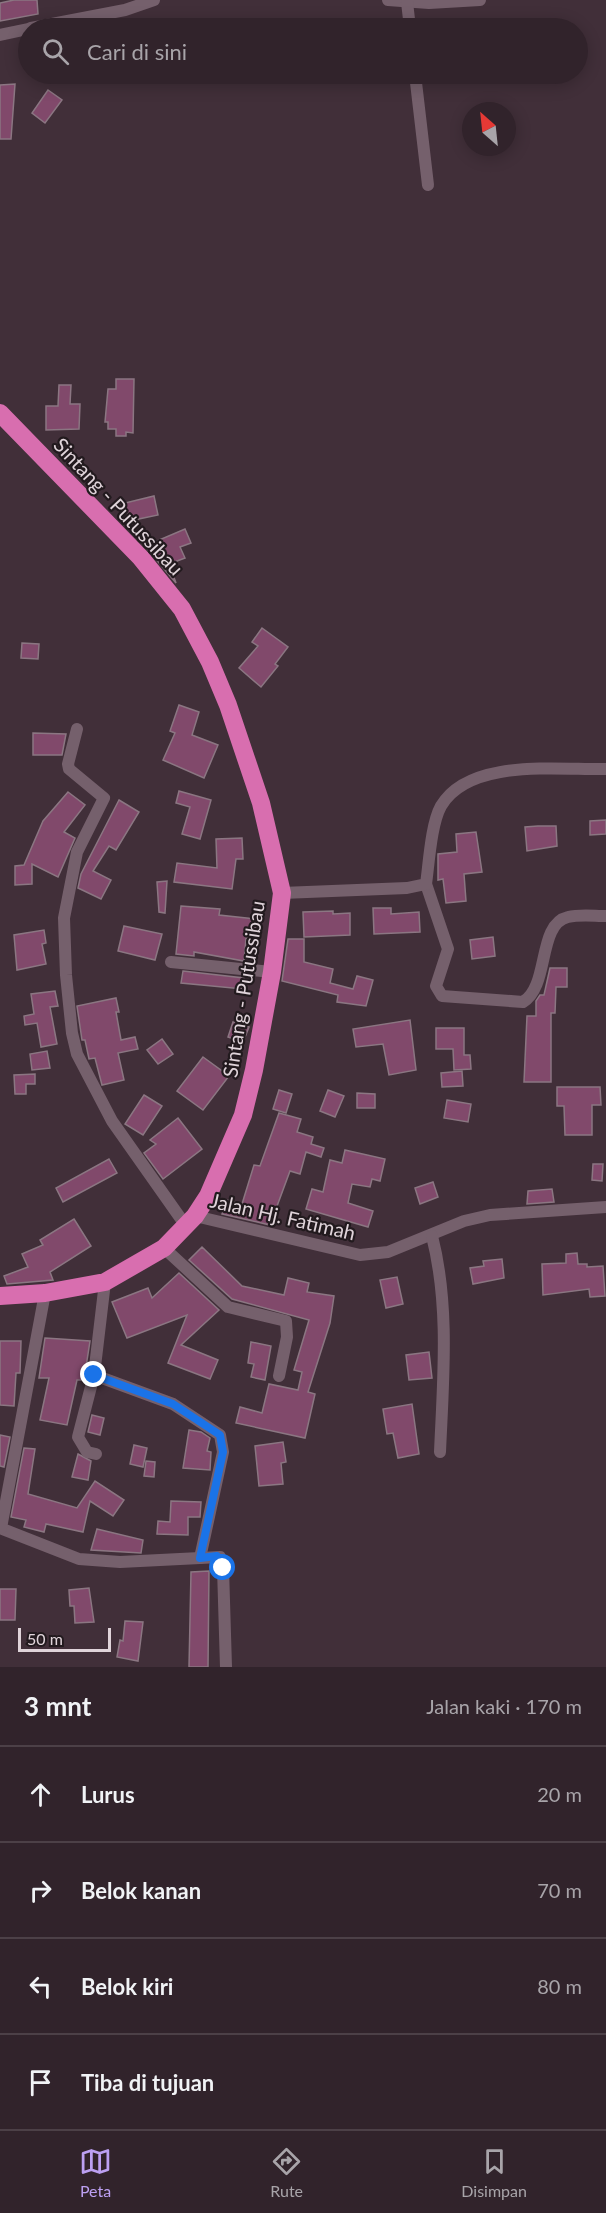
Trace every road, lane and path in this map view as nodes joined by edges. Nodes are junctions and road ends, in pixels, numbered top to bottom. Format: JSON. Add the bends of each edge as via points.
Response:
{"nodes":[{"id":1,"x":154,"y":0,"type":"edge"},
{"id":2,"x":388,"y":0,"type":"edge"},
{"id":3,"x":480,"y":0,"type":"edge"},
{"id":4,"x":407,"y":2,"type":"junction"},
{"id":5,"x":85,"y":18,"type":"edge"},
{"id":6,"x":409,"y":18,"type":"edge"},
{"id":7,"x":18,"y":31,"type":"edge"},
{"id":8,"x":0,"y":35,"type":"edge"},
{"id":9,"x":417,"y":84,"type":"edge"},
{"id":10,"x":428,"y":185,"type":"dead end"},
{"id":11,"x":0,"y":413,"type":"edge"},
{"id":12,"x":77,"y":729,"type":"dead end"},
{"id":13,"x":606,"y":769,"type":"edge"},
{"id":14,"x":426,"y":884,"type":"junction"},
{"id":15,"x":282,"y":893,"type":"junction"},
{"id":16,"x":606,"y":916,"type":"edge"},
{"id":17,"x":171,"y":963,"type":"dead end"},
{"id":18,"x":272,"y":972,"type":"junction"},
{"id":19,"x":606,"y":1207,"type":"edge"},
{"id":20,"x":190,"y":1221,"type":"junction"},
{"id":21,"x":432,"y":1236,"type":"junction"},
{"id":22,"x":164,"y":1248,"type":"junction"},
{"id":23,"x":105,"y":1282,"type":"junction"},
{"id":24,"x":45,"y":1293,"type":"junction"},
{"id":25,"x":0,"y":1296,"type":"edge"},
{"id":26,"x":94,"y":1375,"type":"junction"},
{"id":27,"x":279,"y":1376,"type":"dead end"},
{"id":28,"x":440,"y":1452,"type":"dead end"},
{"id":29,"x":96,"y":1454,"type":"dead end"},
{"id":30,"x":1,"y":1528,"type":"edge"},
{"id":31,"x":200,"y":1558,"type":"junction"},
{"id":32,"x":226,"y":1667,"type":"edge"}],
"edges":[{"from":1,"to":5,"type":"street"},
{"from":2,"to":4,"type":"street"},
{"from":3,"to":4,"type":"street"},
{"from":4,"to":6,"type":"street"},
{"from":7,"to":8,"type":"street"},
{"from":9,"to":10,"type":"street"},
{"from":11,"to":15,"type":"highway","name":"Sintang - Putussibau","via":[[141,558],[182,609],[228,705],[261,803]]},
{"from":12,"to":20,"type":"street","via":[[69,769],[104,798],[77,852],[64,918],[66,975],[76,1054],[111,1121]]},
{"from":13,"to":14,"type":"street","via":[[498,771],[462,785],[441,806]]},
{"from":14,"to":15,"type":"street"},
{"from":14,"to":16,"type":"street","via":[[448,949],[436,986],[442,996],[523,1002],[537,986],[549,939],[558,922],[566,917]]},
{"from":15,"to":18,"type":"highway","name":"Sintang - Putussibau"},
{"from":17,"to":18,"type":"street"},
{"from":18,"to":20,"type":"highway","name":"Sintang - Putussibau","via":[[243,1115],[208,1196]]},
{"from":19,"to":21,"type":"street","name":"Jalan Hj. Fatimah","via":[[489,1215],[464,1221]]},
{"from":20,"to":21,"type":"street","name":"Jalan Hj. Fatimah","via":[[360,1255],[388,1252]]},
{"from":20,"to":22,"type":"highway","name":"Sintang - Putussibau"},
{"from":21,"to":28,"type":"street","via":[[439,1265],[442,1313]]},
{"from":22,"to":23,"type":"highway","name":"Sintang - Putussibau"},
{"from":22,"to":27,"type":"street","via":[[228,1307],[286,1322]]},
{"from":23,"to":24,"type":"highway","name":"Sintang - Putussibau"},
{"from":23,"to":26,"type":"street"},
{"from":24,"to":25,"type":"highway","name":"Sintang - Putussibau"},
{"from":24,"to":30,"type":"street"},
{"from":26,"to":29,"type":"street","via":[[78,1437],[87,1452]]},
{"from":26,"to":31,"type":"street","via":[[173,1404],[220,1435],[223,1452]]},
{"from":30,"to":31,"type":"street","via":[[79,1559],[120,1562]]},
{"from":31,"to":32,"type":"street","via":[[217,1556],[222,1561]]}]}
